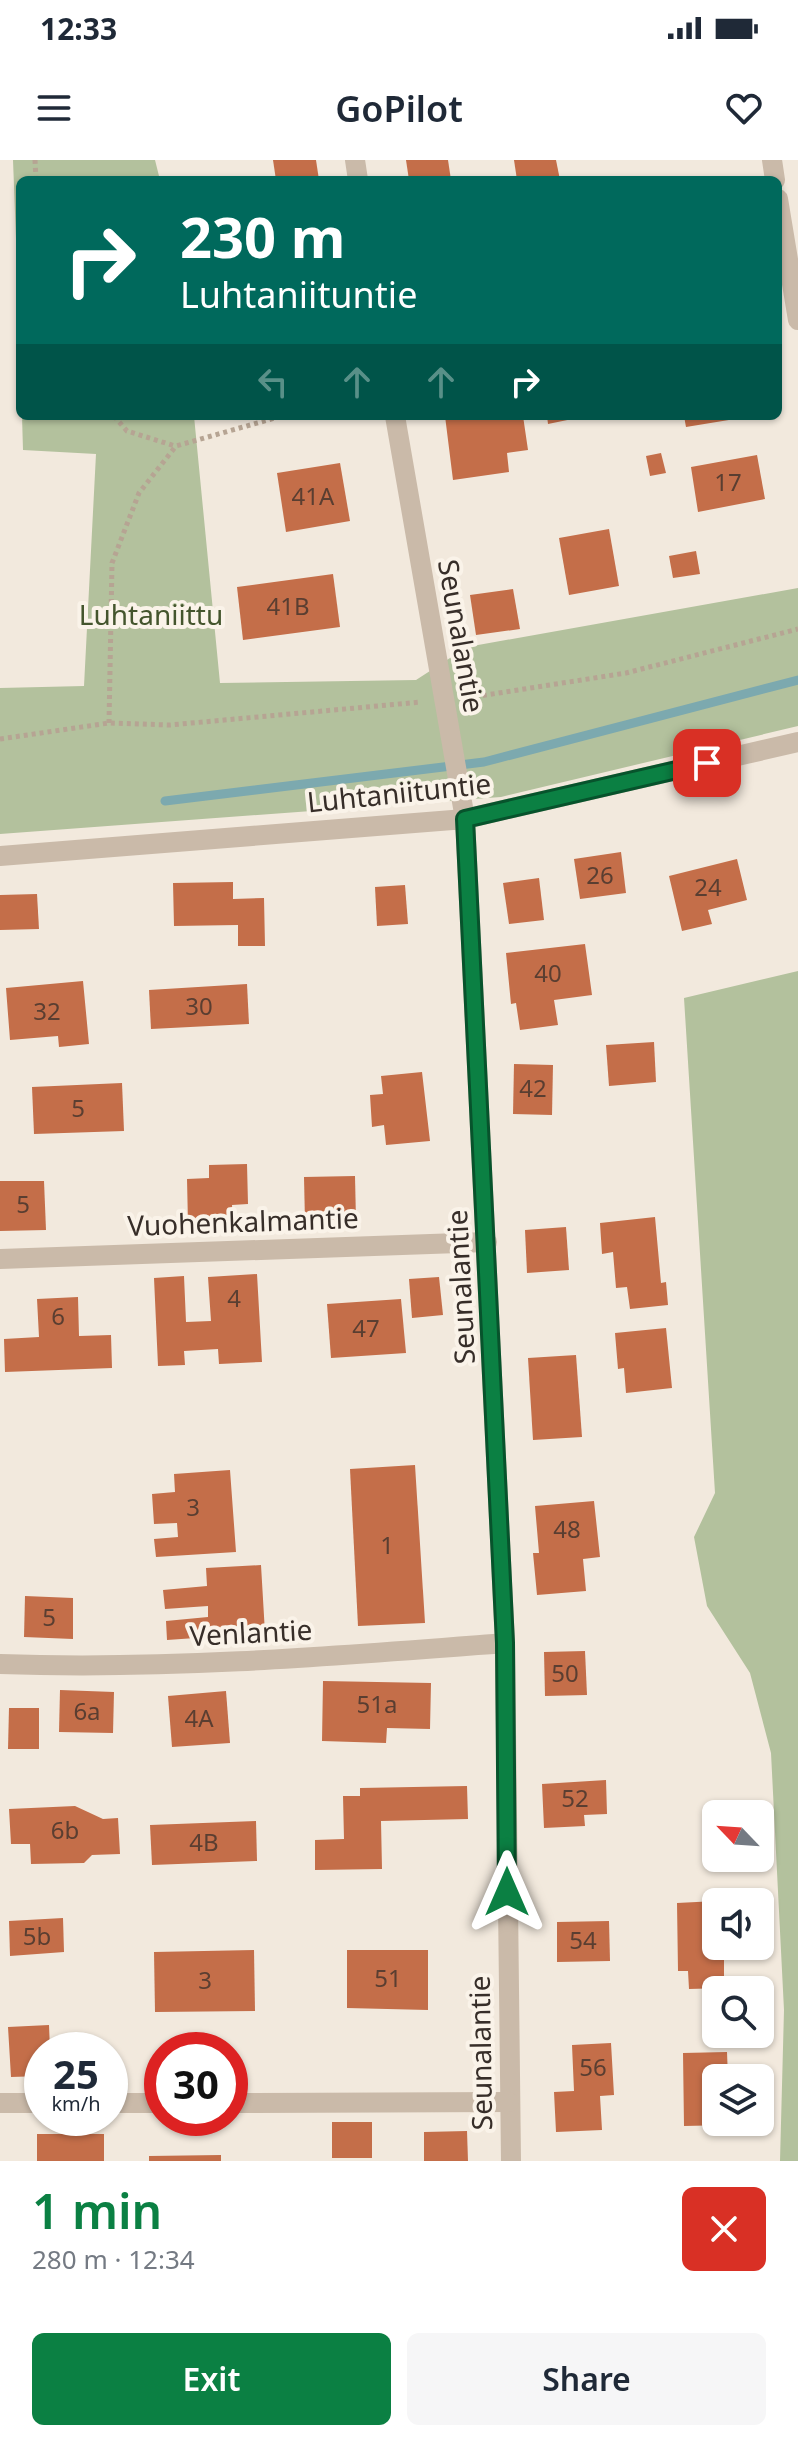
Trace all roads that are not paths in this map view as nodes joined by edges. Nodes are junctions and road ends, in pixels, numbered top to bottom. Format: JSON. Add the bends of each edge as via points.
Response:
{"nodes":[{"id":1,"x":782,"y":223,"type":"edge"},
{"id":2,"x":798,"y":320,"type":"edge"},
{"id":3,"x":396,"y":420,"type":"edge"},
{"id":4,"x":798,"y":742,"type":"edge"},
{"id":5,"x":465,"y":819,"type":"junction"},
{"id":6,"x":0,"y":856,"type":"edge"},
{"id":7,"x":487,"y":1242,"type":"junction"},
{"id":8,"x":0,"y":1259,"type":"edge"},
{"id":9,"x":505,"y":1643,"type":"junction"},
{"id":10,"x":0,"y":1664,"type":"edge"},
{"id":11,"x":509,"y":2102,"type":"junction"},
{"id":12,"x":0,"y":2103,"type":"edge"},
{"id":13,"x":24,"y":2103,"type":"edge"},
{"id":14,"x":248,"y":2103,"type":"edge"},
{"id":15,"x":511,"y":2161,"type":"edge"}],
"edges":[{"from":1,"to":2,"type":"street"},
{"from":3,"to":5,"type":"street","name":"Seunalantie"},
{"from":4,"to":5,"type":"street","name":"Luhtaniituntie"},
{"from":5,"to":6,"type":"street","name":"Luhtaniituntie"},
{"from":5,"to":7,"type":"street","name":"Seunalantie"},
{"from":7,"to":8,"type":"street","name":"Vuohenkalmantie"},
{"from":7,"to":9,"type":"street","name":"Seunalantie"},
{"from":9,"to":10,"type":"street","name":"Venlantie","via":[[212,1664]]},
{"from":9,"to":11,"type":"street","name":"Seunalantie"},
{"from":11,"to":14,"type":"street"},
{"from":11,"to":15,"type":"street","name":"Seunalantie"},
{"from":12,"to":13,"type":"street"}]}
